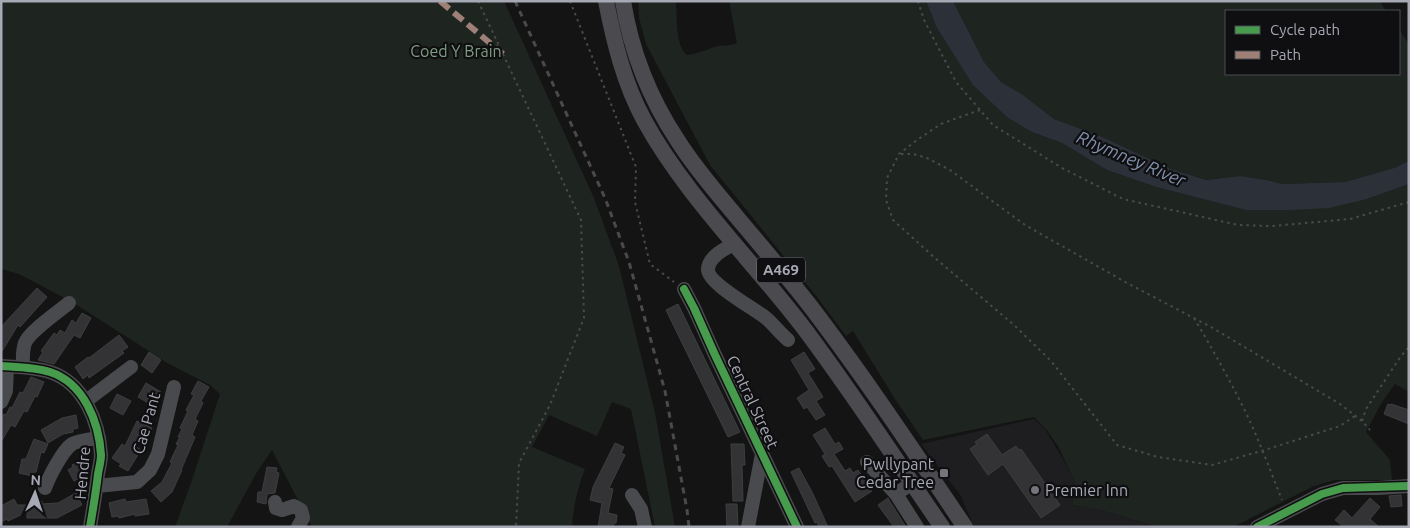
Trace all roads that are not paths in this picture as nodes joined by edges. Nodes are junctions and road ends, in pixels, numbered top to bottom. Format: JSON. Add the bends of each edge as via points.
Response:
{"nodes":[{"id":1,"x":606,"y":1,"type":"edge"},
{"id":2,"x":623,"y":1,"type":"edge"},
{"id":3,"x":735,"y":243,"type":"junction"},
{"id":4,"x":684,"y":289,"type":"road end"},
{"id":5,"x":69,"y":303,"type":"dead end"},
{"id":6,"x":788,"y":340,"type":"dead end"},
{"id":7,"x":4,"y":367,"type":"edge"},
{"id":8,"x":23,"y":367,"type":"junction"},
{"id":9,"x":131,"y":367,"type":"dead end"},
{"id":10,"x":174,"y":387,"type":"dead end"},
{"id":11,"x":86,"y":401,"type":"junction"},
{"id":12,"x":1,"y":402,"type":"edge"},
{"id":13,"x":99,"y":438,"type":"junction"},
{"id":14,"x":762,"y":454,"type":"junction"},
{"id":15,"x":867,"y":462,"type":"dead end"},
{"id":16,"x":912,"y":483,"type":"junction"},
{"id":17,"x":97,"y":486,"type":"junction"},
{"id":18,"x":1408,"y":486,"type":"edge"},
{"id":19,"x":46,"y":488,"type":"dead end"},
{"id":20,"x":896,"y":494,"type":"junction"},
{"id":21,"x":632,"y":495,"type":"dead end"},
{"id":22,"x":275,"y":502,"type":"dead end"},
{"id":23,"x":90,"y":527,"type":"edge"},
{"id":24,"x":298,"y":527,"type":"edge"},
{"id":25,"x":645,"y":527,"type":"edge"},
{"id":26,"x":748,"y":527,"type":"edge"},
{"id":27,"x":797,"y":527,"type":"edge"},
{"id":28,"x":917,"y":527,"type":"edge"},
{"id":29,"x":942,"y":527,"type":"edge"},
{"id":30,"x":965,"y":527,"type":"edge"},
{"id":31,"x":1257,"y":527,"type":"edge"}],
"edges":[{"from":1,"to":3,"type":"main road","number":"A469","via":[[620,61],[644,119],[688,186]]},
{"from":2,"to":30,"type":"main road","number":"A469","via":[[642,72],[678,142],[826,327]]},
{"from":3,"to":6,"type":"street","via":[[716,255],[708,274],[766,318]]},
{"from":3,"to":16,"type":"main road","number":"A469","via":[[820,350]]},
{"from":4,"to":14,"type":"street","name":"Central Street"},
{"from":5,"to":8,"type":"street","via":[[25,341]]},
{"from":7,"to":8,"type":"street","name":"Hendre"},
{"from":7,"to":12,"type":"street","via":[[6,391]]},
{"from":8,"to":11,"type":"street","name":"Hendre","via":[[64,378]]},
{"from":9,"to":11,"type":"street"},
{"from":10,"to":17,"type":"street","name":"Cae Pant","via":[[158,454],[150,470],[137,482]]},
{"from":11,"to":13,"type":"street","name":"Hendre"},
{"from":13,"to":17,"type":"street","name":"Hendre","via":[[101,456]]},
{"from":13,"to":19,"type":"street","via":[[72,444],[48,478]]},
{"from":14,"to":26,"type":"street"},
{"from":14,"to":27,"type":"street","name":"Central Street"},
{"from":15,"to":20,"type":"street"},
{"from":16,"to":20,"type":"street"},
{"from":16,"to":29,"type":"main road","number":"A469"},
{"from":17,"to":23,"type":"street","name":"Hendre"},
{"from":18,"to":31,"type":"street","via":[[1343,488],[1322,494]]},
{"from":20,"to":28,"type":"street"},
{"from":21,"to":25,"type":"street","via":[[641,509]]},
{"from":22,"to":24,"type":"street","via":[[278,510],[294,506],[301,510],[303,518]]}]}
